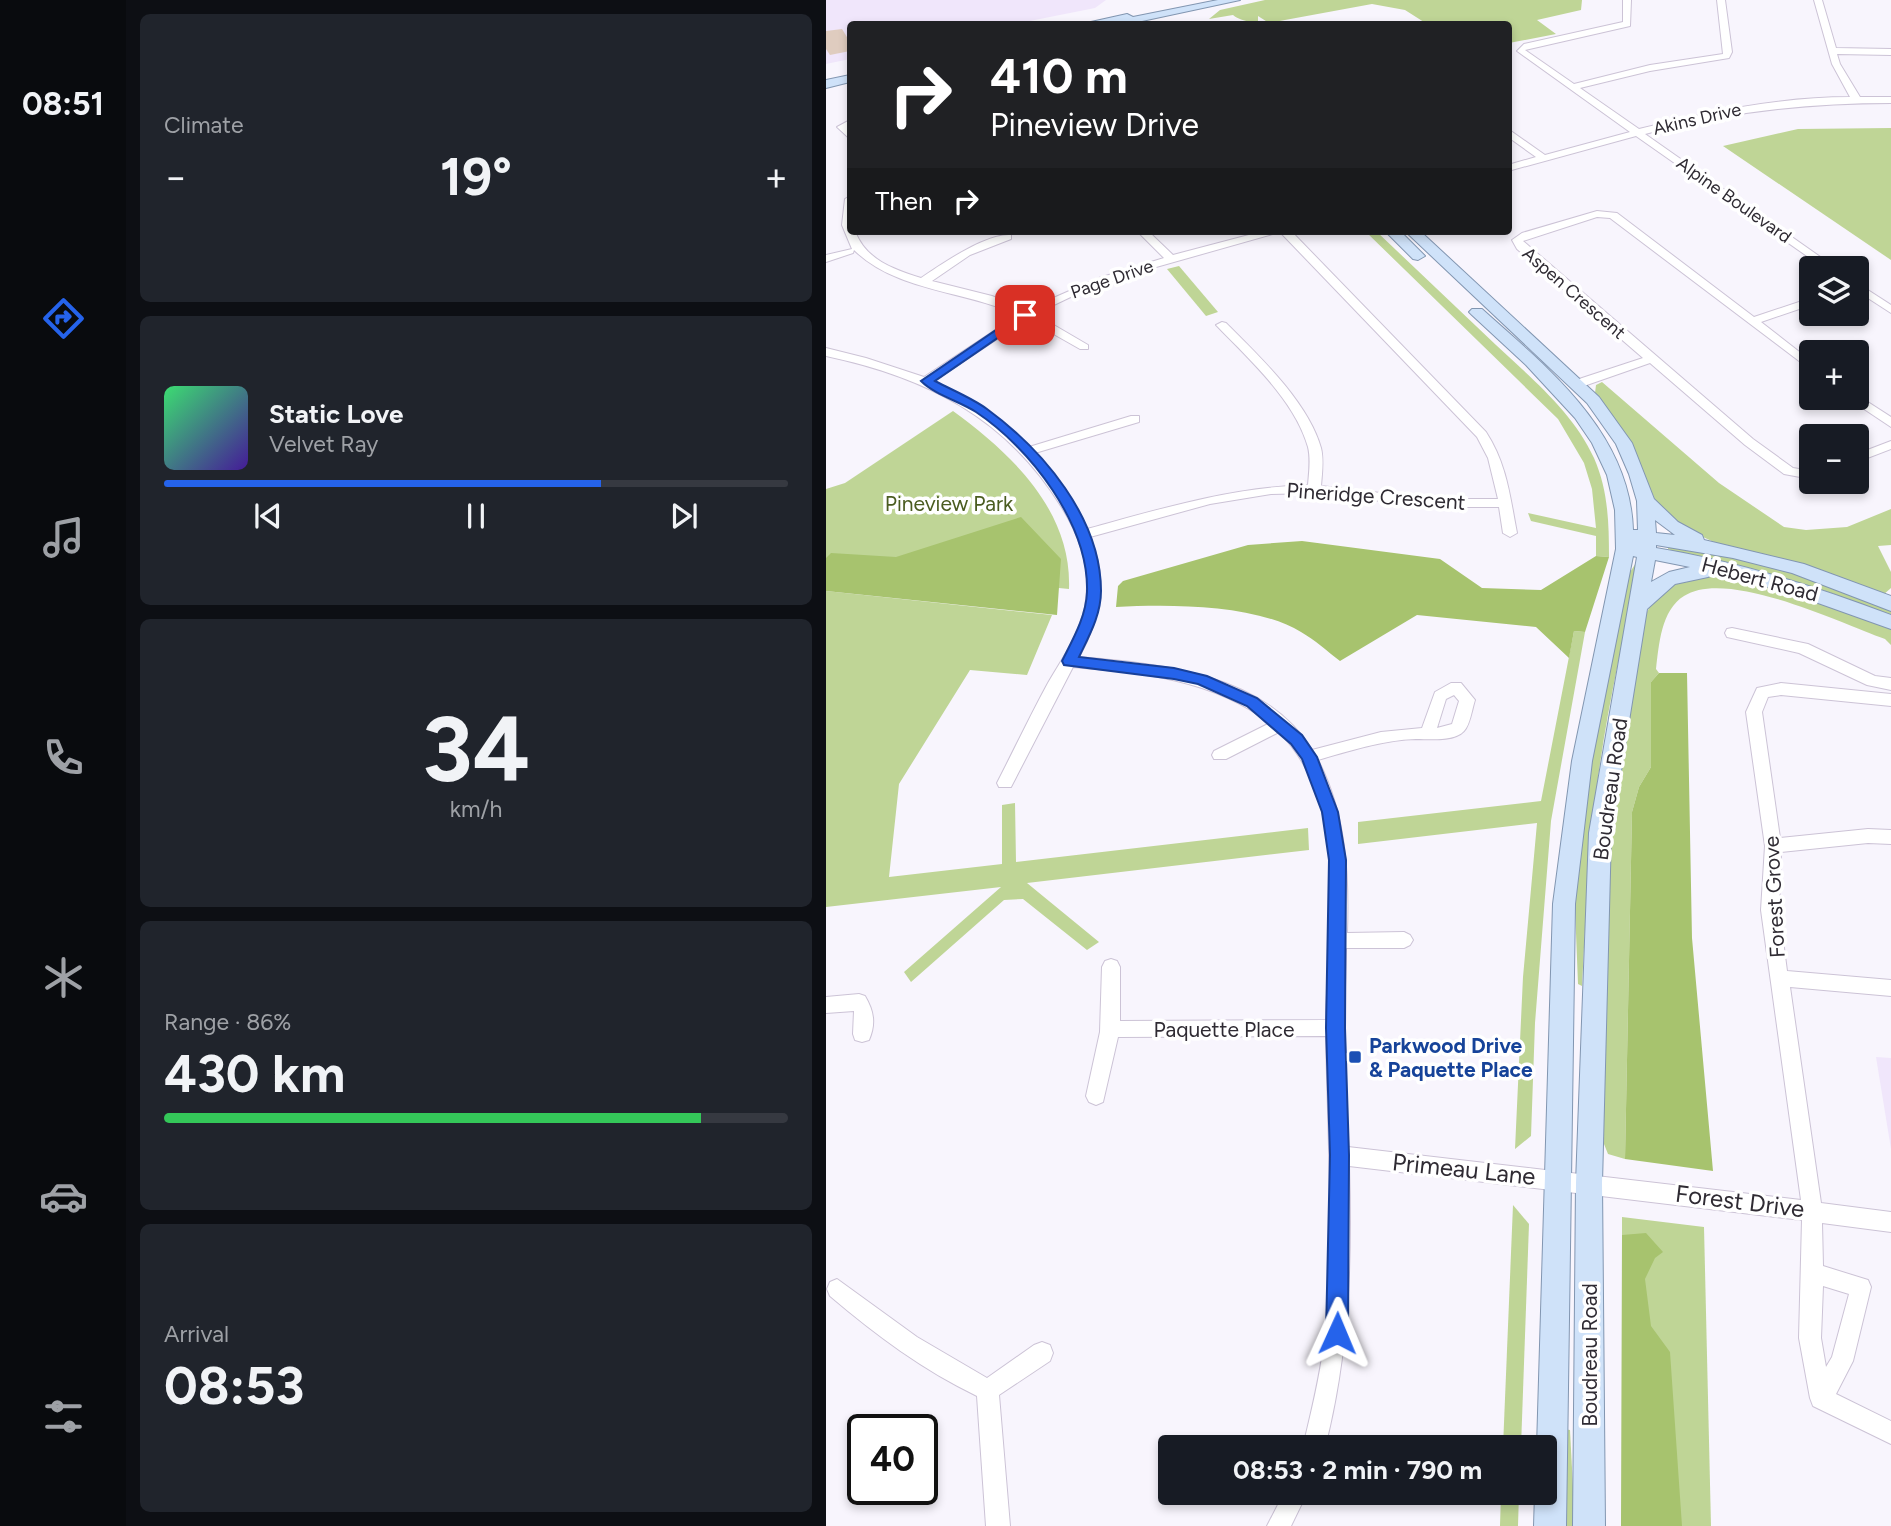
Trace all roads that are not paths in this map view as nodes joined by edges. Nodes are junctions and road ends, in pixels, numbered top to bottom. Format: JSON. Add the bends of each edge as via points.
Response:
{"nodes":[{"id":1,"x":1196,"y":0,"type":"edge"},
{"id":2,"x":1208,"y":0,"type":"edge"},
{"id":3,"x":1235,"y":0,"type":"edge"},
{"id":4,"x":1628,"y":0,"type":"edge"},
{"id":5,"x":1721,"y":0,"type":"edge"},
{"id":6,"x":1818,"y":0,"type":"edge"},
{"id":7,"x":1162,"y":9,"type":"edge"},
{"id":8,"x":1121,"y":21,"type":"edge"},
{"id":9,"x":1121,"y":21,"type":"edge"},
{"id":10,"x":1190,"y":21,"type":"edge"},
{"id":11,"x":1193,"y":21,"type":"edge"},
{"id":12,"x":1832,"y":51,"type":"junction"},
{"id":13,"x":1891,"y":52,"type":"edge"},
{"id":14,"x":847,"y":75,"type":"edge"},
{"id":15,"x":826,"y":79,"type":"edge"},
{"id":16,"x":847,"y":80,"type":"edge"},
{"id":17,"x":826,"y":85,"type":"edge"},
{"id":18,"x":1572,"y":87,"type":"junction"},
{"id":19,"x":1856,"y":99,"type":"junction"},
{"id":20,"x":1891,"y":100,"type":"edge"},
{"id":21,"x":1637,"y":133,"type":"junction"},
{"id":22,"x":1512,"y":135,"type":"edge"},
{"id":23,"x":1544,"y":158,"type":"junction"},
{"id":24,"x":1512,"y":167,"type":"edge"},
{"id":25,"x":847,"y":205,"type":"edge"},
{"id":26,"x":1146,"y":235,"type":"edge"},
{"id":27,"x":1261,"y":235,"type":"edge"},
{"id":28,"x":1289,"y":235,"type":"edge"},
{"id":29,"x":1396,"y":235,"type":"edge"},
{"id":30,"x":1416,"y":235,"type":"edge"},
{"id":31,"x":1007,"y":237,"type":"dead end"},
{"id":32,"x":849,"y":251,"type":"junction"},
{"id":33,"x":1814,"y":256,"type":"edge"},
{"id":34,"x":826,"y":259,"type":"edge"},
{"id":35,"x":1171,"y":259,"type":"junction"},
{"id":36,"x":922,"y":282,"type":"junction"},
{"id":37,"x":1869,"y":294,"type":"edge"},
{"id":38,"x":1799,"y":305,"type":"edge"},
{"id":39,"x":1891,"y":310,"type":"edge"},
{"id":40,"x":1025,"y":315,"type":"junction"},
{"id":41,"x":1753,"y":321,"type":"junction"},
{"id":42,"x":1222,"y":325,"type":"dead end"},
{"id":43,"x":1084,"y":347,"type":"dead end"},
{"id":44,"x":828,"y":354,"type":"edge"},
{"id":45,"x":1799,"y":357,"type":"edge"},
{"id":46,"x":1651,"y":359,"type":"junction"},
{"id":47,"x":927,"y":381,"type":"junction"},
{"id":48,"x":1577,"y":384,"type":"junction"},
{"id":49,"x":1869,"y":408,"type":"edge"},
{"id":50,"x":1135,"y":419,"type":"dead end"},
{"id":51,"x":1891,"y":423,"type":"edge"},
{"id":52,"x":1891,"y":445,"type":"edge"},
{"id":53,"x":1028,"y":451,"type":"junction"},
{"id":54,"x":1869,"y":453,"type":"edge"},
{"id":55,"x":1799,"y":474,"type":"edge"},
{"id":56,"x":1314,"y":489,"type":"junction"},
{"id":57,"x":1646,"y":501,"type":"junction"},
{"id":58,"x":1506,"y":503,"type":"junction"},
{"id":59,"x":1510,"y":533,"type":"dead end"},
{"id":60,"x":1084,"y":534,"type":"junction"},
{"id":61,"x":1626,"y":542,"type":"junction"},
{"id":62,"x":1648,"y":545,"type":"junction"},
{"id":63,"x":1720,"y":550,"type":"junction"},
{"id":64,"x":1731,"y":569,"type":"junction"},
{"id":65,"x":1891,"y":604,"type":"edge"},
{"id":66,"x":1638,"y":607,"type":"junction"},
{"id":67,"x":1891,"y":622,"type":"edge"},
{"id":68,"x":1732,"y":633,"type":"dead end"},
{"id":69,"x":1069,"y":661,"type":"junction"},
{"id":70,"x":1891,"y":684,"type":"edge"},
{"id":71,"x":1891,"y":700,"type":"edge"},
{"id":72,"x":1281,"y":724,"type":"junction"},
{"id":73,"x":1428,"y":732,"type":"dead end"},
{"id":74,"x":1220,"y":755,"type":"dead end"},
{"id":75,"x":1309,"y":757,"type":"junction"},
{"id":76,"x":1005,"y":783,"type":"dead end"},
{"id":77,"x":1891,"y":837,"type":"edge"},
{"id":78,"x":1773,"y":846,"type":"junction"},
{"id":79,"x":1404,"y":940,"type":"dead end"},
{"id":80,"x":1337,"y":941,"type":"junction"},
{"id":81,"x":1111,"y":967,"type":"dead end"},
{"id":82,"x":1779,"y":978,"type":"junction"},
{"id":83,"x":1891,"y":988,"type":"edge"},
{"id":84,"x":826,"y":1005,"type":"edge"},
{"id":85,"x":1335,"y":1028,"type":"junction"},
{"id":86,"x":1112,"y":1029,"type":"junction"},
{"id":87,"x":862,"y":1034,"type":"dead end"},
{"id":88,"x":1096,"y":1096,"type":"dead end"},
{"id":89,"x":1339,"y":1155,"type":"junction"},
{"id":90,"x":1557,"y":1179,"type":"junction"},
{"id":91,"x":1589,"y":1183,"type":"junction"},
{"id":92,"x":1812,"y":1210,"type":"junction"},
{"id":93,"x":1891,"y":1222,"type":"edge"},
{"id":94,"x":1813,"y":1273,"type":"junction"},
{"id":95,"x":837,"y":1289,"type":"dead end"},
{"id":96,"x":1042,"y":1353,"type":"dead end"},
{"id":97,"x":988,"y":1390,"type":"junction"},
{"id":98,"x":1821,"y":1398,"type":"junction"},
{"id":99,"x":1891,"y":1433,"type":"edge"},
{"id":100,"x":1318,"y":1435,"type":"edge"},
{"id":101,"x":1293,"y":1505,"type":"edge"},
{"id":102,"x":1288,"y":1523,"type":"edge"},
{"id":103,"x":998,"y":1526,"type":"edge"},
{"id":104,"x":1550,"y":1526,"type":"edge"},
{"id":105,"x":1590,"y":1526,"type":"edge"}],
"edges":[{"from":1,"to":7,"type":"main road"},
{"from":2,"to":7,"type":"main road"},
{"from":3,"to":7,"type":"main road"},
{"from":3,"to":11,"type":"main road"},
{"from":4,"to":18,"type":"street","name":"Alpine Boulevard","via":[[1627,24],[1521,49]]},
{"from":5,"to":18,"type":"street","via":[[1726,56]]},
{"from":6,"to":12,"type":"street"},
{"from":7,"to":8,"type":"main road"},
{"from":7,"to":9,"type":"main road"},
{"from":7,"to":10,"type":"main road"},
{"from":12,"to":13,"type":"street"},
{"from":12,"to":19,"type":"street"},
{"from":14,"to":15,"type":"main road"},
{"from":16,"to":17,"type":"main road"},
{"from":18,"to":21,"type":"street","name":"Alpine Boulevard"},
{"from":19,"to":20,"type":"street","name":"Akins Drive"},
{"from":19,"to":21,"type":"street","name":"Akins Drive","via":[[1752,106]]},
{"from":21,"to":23,"type":"street","name":"Akins Drive"},
{"from":21,"to":33,"type":"street","name":"Alpine Boulevard"},
{"from":22,"to":23,"type":"street"},
{"from":23,"to":24,"type":"street","name":"Akins Drive"},
{"from":25,"to":32,"type":"street","via":[[839,227]]},
{"from":26,"to":35,"type":"street"},
{"from":27,"to":35,"type":"street","name":"Page Drive"},
{"from":28,"to":58,"type":"street","via":[[1482,435],[1499,465]]},
{"from":29,"to":61,"type":"main road","name":"Boudreau Road","via":[[1581,413],[1604,446],[1617,476],[1625,507]]},
{"from":30,"to":48,"type":"main road","name":"Boudreau Road"},
{"from":31,"to":36,"type":"street","via":[[966,253]]},
{"from":32,"to":34,"type":"street"},
{"from":32,"to":36,"type":"street","via":[[874,268]]},
{"from":35,"to":40,"type":"street","name":"Page Drive","via":[[1085,287]]},
{"from":36,"to":40,"type":"street","via":[[987,298]]},
{"from":37,"to":39,"type":"street"},
{"from":38,"to":41,"type":"street"},
{"from":40,"to":43,"type":"street"},
{"from":40,"to":47,"type":"street","name":"Page Drive"},
{"from":41,"to":45,"type":"street","name":"Aspen Crescent"},
{"from":41,"to":46,"type":"street","name":"Aspen Crescent","via":[[1613,215],[1597,214],[1517,240]]},
{"from":42,"to":56,"type":"street","via":[[1308,429],[1315,447]]},
{"from":44,"to":47,"type":"street"},
{"from":46,"to":48,"type":"street","name":"Aspen Crescent"},
{"from":46,"to":55,"type":"street","name":"Aspen Crescent","via":[[1767,456]]},
{"from":47,"to":53,"type":"street","via":[[980,410]]},
{"from":48,"to":57,"type":"main road","name":"Boudreau Road","via":[[1624,443]]},
{"from":49,"to":51,"type":"street"},
{"from":50,"to":53,"type":"street"},
{"from":52,"to":54,"type":"street"},
{"from":53,"to":60,"type":"street","via":[[1052,479]]},
{"from":56,"to":58,"type":"street","name":"Pineridge Crescent","via":[[1432,503]]},
{"from":56,"to":60,"type":"street","name":"Pineridge Crescent","via":[[1242,493]]},
{"from":57,"to":62,"type":"main road","name":"Boudreau Road"},
{"from":57,"to":63,"type":"main road","via":[[1677,529]]},
{"from":58,"to":59,"type":"street"},
{"from":60,"to":69,"type":"street","via":[[1094,591],[1088,622]]},
{"from":61,"to":62,"type":"main road","name":"Hebert Road"},
{"from":61,"to":90,"type":"main road","name":"Boudreau Road","via":[[1582,761],[1564,904]]},
{"from":62,"to":63,"type":"main road","name":"Hebert Road"},
{"from":62,"to":64,"type":"main road","name":"Hebert Road"},
{"from":62,"to":66,"type":"main road","name":"Boudreau Road"},
{"from":63,"to":65,"type":"main road","name":"Hebert Road","via":[[1832,580]]},
{"from":64,"to":66,"type":"main road","via":[[1686,573],[1660,582]]},
{"from":64,"to":67,"type":"main road","name":"Hebert Road","via":[[1836,600]]},
{"from":66,"to":91,"type":"main road","name":"Boudreau Road","via":[[1600,833]]},
{"from":68,"to":70,"type":"street","via":[[1803,648],[1872,681]]},
{"from":69,"to":72,"type":"street","via":[[1202,680],[1252,702]]},
{"from":69,"to":76,"type":"street"},
{"from":71,"to":78,"type":"street","name":"Forest Grove","via":[[1781,689],[1762,692],[1754,712]]},
{"from":72,"to":74,"type":"street"},
{"from":72,"to":75,"type":"street"},
{"from":73,"to":75,"type":"street"},
{"from":75,"to":80,"type":"street","via":[[1334,828]]},
{"from":77,"to":78,"type":"street"},
{"from":78,"to":82,"type":"street","name":"Forest Grove","via":[[1770,910]]},
{"from":79,"to":80,"type":"street"},
{"from":80,"to":85,"type":"street"},
{"from":81,"to":86,"type":"street"},
{"from":82,"to":83,"type":"street"},
{"from":82,"to":92,"type":"street","name":"Forest Grove"},
{"from":84,"to":87,"type":"street","via":[[859,1002],[864,1012]]},
{"from":85,"to":86,"type":"street","name":"Paquette Place"},
{"from":85,"to":89,"type":"street"},
{"from":86,"to":88,"type":"street"},
{"from":89,"to":90,"type":"street","name":"Primeau Lane"},
{"from":89,"to":100,"type":"street","via":[[1337,1333]]},
{"from":90,"to":91,"type":"street","name":"Primeau Lane"},
{"from":90,"to":104,"type":"main road","name":"Boudreau Road"},
{"from":91,"to":92,"type":"street","name":"Forest Drive"},
{"from":91,"to":105,"type":"main road","name":"Boudreau Road"},
{"from":92,"to":93,"type":"street","name":"Forest Drive"},
{"from":92,"to":94,"type":"street","name":"Forest Grove"},
{"from":94,"to":98,"type":"street","name":"Forest Grove","via":[[1810,1338]]},
{"from":94,"to":98,"type":"street","via":[[1861,1287],[1842,1361]]},
{"from":95,"to":97,"type":"street","via":[[948,1372]]},
{"from":96,"to":97,"type":"street"},
{"from":97,"to":103,"type":"street"},
{"from":98,"to":99,"type":"street"},
{"from":101,"to":102,"type":"street"}]}
